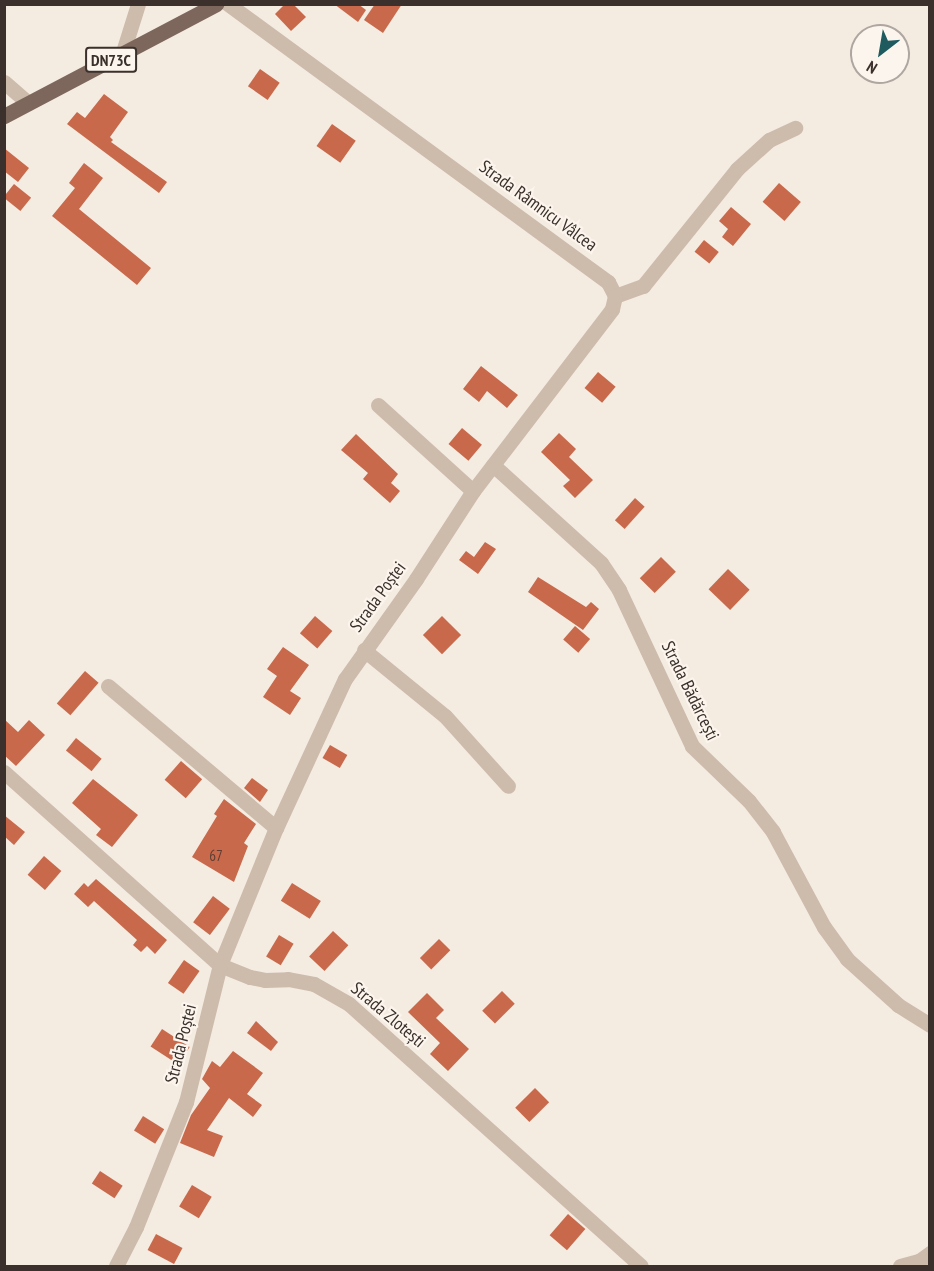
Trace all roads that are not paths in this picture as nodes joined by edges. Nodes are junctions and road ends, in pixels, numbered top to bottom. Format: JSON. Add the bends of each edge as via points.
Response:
{"nodes":[{"id":1,"x":138,"y":4,"type":"edge"},
{"id":2,"x":216,"y":4,"type":"edge"},
{"id":3,"x":228,"y":4,"type":"edge"},
{"id":4,"x":122,"y":55,"type":"junction"},
{"id":5,"x":4,"y":82,"type":"edge"},
{"id":6,"x":28,"y":103,"type":"junction"},
{"id":7,"x":4,"y":116,"type":"edge"},
{"id":8,"x":795,"y":128,"type":"dead end"},
{"id":9,"x":615,"y":296,"type":"junction"},
{"id":10,"x":378,"y":405,"type":"dead end"},
{"id":11,"x":493,"y":465,"type":"junction"},
{"id":12,"x":473,"y":491,"type":"junction"},
{"id":13,"x":364,"y":650,"type":"junction"},
{"id":14,"x":108,"y":686,"type":"dead end"},
{"id":15,"x":4,"y":772,"type":"edge"},
{"id":16,"x":507,"y":786,"type":"dead end"},
{"id":17,"x":276,"y":828,"type":"junction"},
{"id":18,"x":220,"y":964,"type":"junction"},
{"id":19,"x":923,"y":1021,"type":"edge"},
{"id":20,"x":930,"y":1032,"type":"edge"},
{"id":21,"x":930,"y":1253,"type":"edge"},
{"id":22,"x":116,"y":1266,"type":"edge"},
{"id":23,"x":641,"y":1266,"type":"edge"},
{"id":24,"x":900,"y":1266,"type":"edge"}],
"edges":[{"from":1,"to":4,"type":"street"},
{"from":2,"to":4,"type":"main road","number":"DN73C"},
{"from":3,"to":9,"type":"street","name":"Strada Râmnicu Vâlcea","via":[[608,282]]},
{"from":4,"to":6,"type":"main road","number":"DN73C"},
{"from":5,"to":6,"type":"street"},
{"from":6,"to":7,"type":"main road","number":"DN73C"},
{"from":8,"to":9,"type":"street","via":[[770,140],[737,169],[643,286]]},
{"from":9,"to":11,"type":"street","name":"Strada Poștei","via":[[612,309]]},
{"from":10,"to":12,"type":"street"},
{"from":11,"to":12,"type":"street","name":"Strada Poștei"},
{"from":11,"to":19,"type":"street","name":"Strada Bădărcești","via":[[601,562],[619,590],[692,746],[749,801],[773,832],[824,927],[847,959],[898,1005]]},
{"from":12,"to":13,"type":"street","name":"Strada Poștei","via":[[417,579]]},
{"from":13,"to":16,"type":"street","via":[[445,716]]},
{"from":13,"to":17,"type":"street","name":"Strada Poștei","via":[[345,679]]},
{"from":14,"to":17,"type":"street"},
{"from":15,"to":18,"type":"street","name":"Strada Zlotești"},
{"from":17,"to":18,"type":"street","name":"Strada Poștei"},
{"from":18,"to":22,"type":"street","name":"Strada Poștei","via":[[186,1102],[136,1227]]},
{"from":18,"to":23,"type":"street","name":"Strada Zlotești","via":[[257,979],[314,984],[349,1004]]},
{"from":19,"to":20,"type":"street","name":"Strada Bădărcești"},
{"from":21,"to":24,"type":"street"}]}
